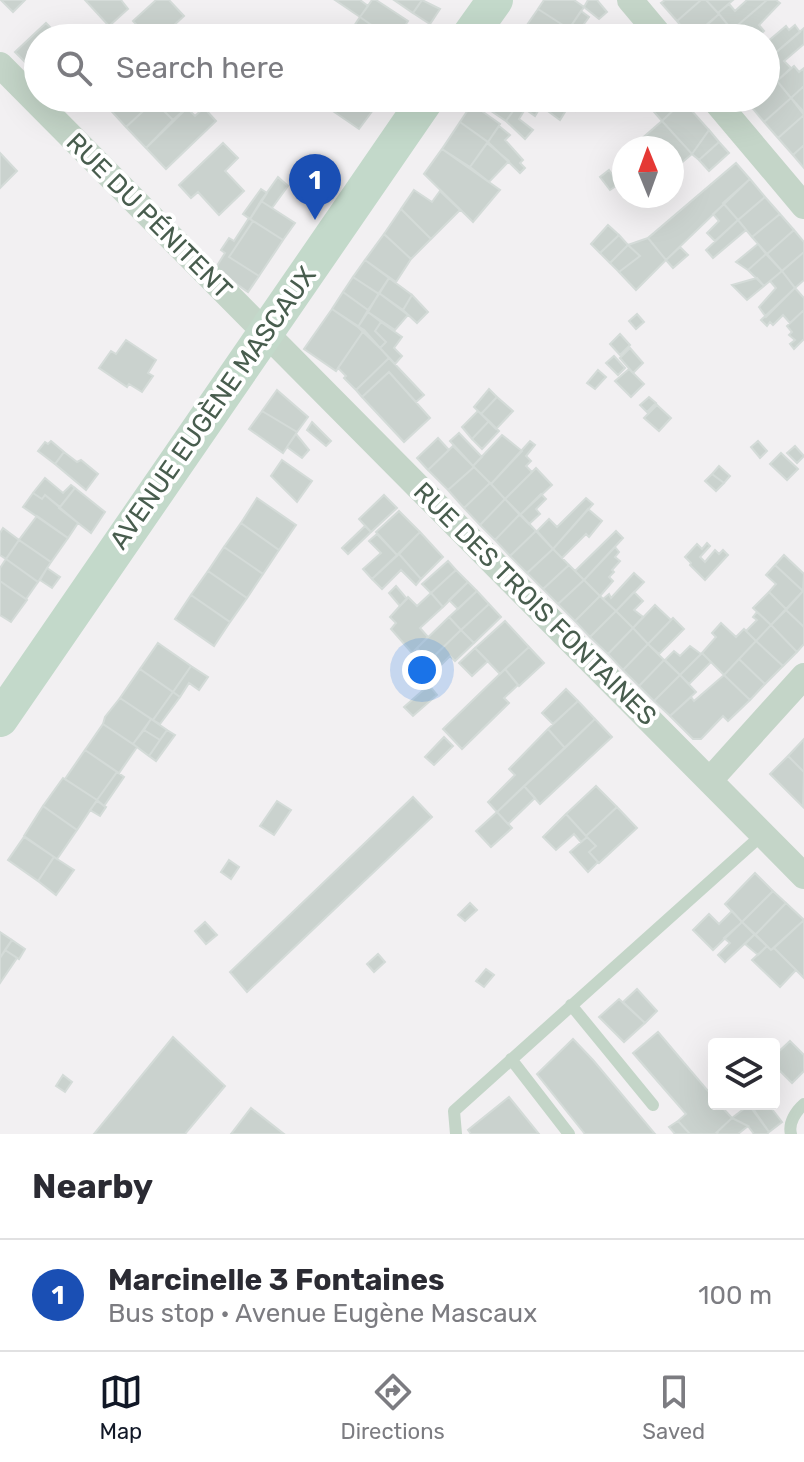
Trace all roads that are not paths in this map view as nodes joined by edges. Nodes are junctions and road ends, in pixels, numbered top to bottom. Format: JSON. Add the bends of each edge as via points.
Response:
{"nodes":[{"id":1,"x":495,"y":0,"type":"edge"},
{"id":2,"x":630,"y":0,"type":"edge"},
{"id":3,"x":478,"y":24,"type":"edge"},
{"id":4,"x":650,"y":24,"type":"edge"},
{"id":5,"x":0,"y":65,"type":"edge"},
{"id":6,"x":24,"y":89,"type":"edge"},
{"id":7,"x":46,"y":112,"type":"edge"},
{"id":8,"x":417,"y":112,"type":"edge"},
{"id":9,"x":725,"y":112,"type":"edge"},
{"id":10,"x":804,"y":206,"type":"edge"},
{"id":11,"x":264,"y":334,"type":"junction"},
{"id":12,"x":804,"y":676,"type":"edge"},
{"id":13,"x":0,"y":719,"type":"edge"},
{"id":14,"x":710,"y":780,"type":"junction"},
{"id":15,"x":763,"y":834,"type":"junction"},
{"id":16,"x":804,"y":876,"type":"edge"},
{"id":17,"x":571,"y":1005,"type":"junction"},
{"id":18,"x":511,"y":1059,"type":"junction"},
{"id":19,"x":804,"y":1104,"type":"edge"},
{"id":20,"x":653,"y":1105,"type":"dead end"},
{"id":21,"x":456,"y":1134,"type":"edge"},
{"id":22,"x":569,"y":1134,"type":"edge"},
{"id":23,"x":791,"y":1134,"type":"edge"}],
"edges":[{"from":1,"to":3,"type":"main road"},
{"from":2,"to":4,"type":"street"},
{"from":5,"to":6,"type":"street","name":"RUE DU PÉNITENT"},
{"from":7,"to":11,"type":"street","name":"RUE DU PÉNITENT"},
{"from":8,"to":11,"type":"main road","name":"AVENUE EUGÈNE MASCAUX"},
{"from":9,"to":10,"type":"street"},
{"from":11,"to":13,"type":"main road","name":"AVENUE EUGÈNE MASCAUX"},
{"from":11,"to":14,"type":"street","name":"RUE DES TROIS FONTAINES"},
{"from":12,"to":14,"type":"street"},
{"from":14,"to":15,"type":"street","name":"RUE DES TROIS FONTAINES"},
{"from":15,"to":16,"type":"street","name":"RUE DES TROIS FONTAINES"},
{"from":15,"to":17,"type":"lane"},
{"from":17,"to":18,"type":"lane"},
{"from":17,"to":20,"type":"lane"},
{"from":18,"to":21,"type":"lane","via":[[454,1111]]},
{"from":18,"to":22,"type":"lane"},
{"from":19,"to":23,"type":"lane","via":[[796,1110]]}]}
